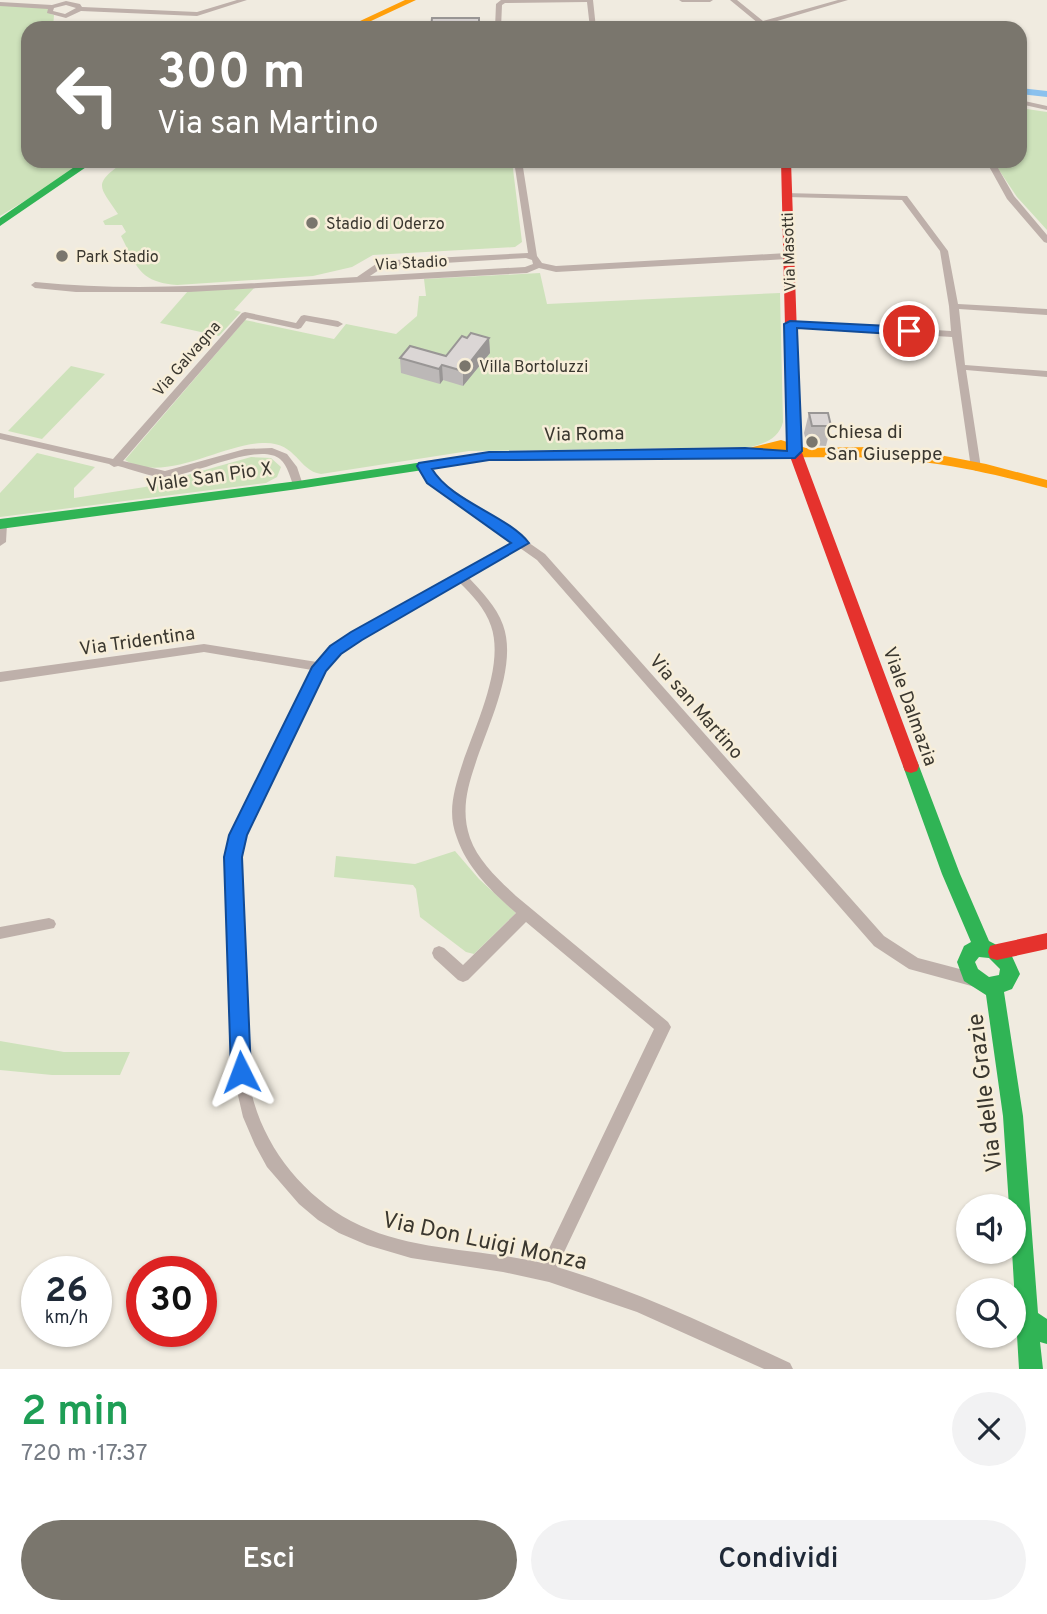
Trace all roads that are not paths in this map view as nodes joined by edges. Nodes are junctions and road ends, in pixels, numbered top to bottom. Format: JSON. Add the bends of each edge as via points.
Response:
{"nodes":[{"id":1,"x":244,"y":0,"type":"edge"},
{"id":2,"x":412,"y":0,"type":"edge"},
{"id":3,"x":588,"y":0,"type":"edge"},
{"id":4,"x":682,"y":0,"type":"edge"},
{"id":5,"x":711,"y":0,"type":"edge"},
{"id":6,"x":845,"y":0,"type":"edge"},
{"id":7,"x":504,"y":1,"type":"edge"},
{"id":8,"x":735,"y":1,"type":"edge"},
{"id":9,"x":73,"y":2,"type":"edge"},
{"id":10,"x":0,"y":4,"type":"edge"},
{"id":11,"x":80,"y":9,"type":"junction"},
{"id":12,"x":53,"y":11,"type":"junction"},
{"id":13,"x":71,"y":15,"type":"junction"},
{"id":14,"x":53,"y":21,"type":"edge"},
{"id":15,"x":68,"y":21,"type":"edge"},
{"id":16,"x":365,"y":21,"type":"edge"},
{"id":17,"x":498,"y":21,"type":"edge"},
{"id":18,"x":592,"y":21,"type":"edge"},
{"id":19,"x":761,"y":21,"type":"edge"},
{"id":20,"x":779,"y":21,"type":"edge"},
{"id":21,"x":1027,"y":102,"type":"edge"},
{"id":22,"x":1047,"y":105,"type":"edge"},
{"id":23,"x":80,"y":168,"type":"edge"},
{"id":24,"x":519,"y":168,"type":"edge"},
{"id":25,"x":786,"y":168,"type":"edge"},
{"id":26,"x":994,"y":168,"type":"edge"},
{"id":27,"x":787,"y":195,"type":"junction"},
{"id":28,"x":0,"y":223,"type":"edge"},
{"id":29,"x":1047,"y":240,"type":"edge"},
{"id":30,"x":787,"y":256,"type":"junction"},
{"id":31,"x":536,"y":260,"type":"junction"},
{"id":32,"x":398,"y":262,"type":"junction"},
{"id":33,"x":398,"y":277,"type":"junction"},
{"id":34,"x":360,"y":279,"type":"junction"},
{"id":35,"x":35,"y":285,"type":"dead end"},
{"id":36,"x":954,"y":306,"type":"junction"},
{"id":37,"x":1047,"y":312,"type":"edge"},
{"id":38,"x":338,"y":324,"type":"dead end"},
{"id":39,"x":790,"y":324,"type":"junction"},
{"id":40,"x":956,"y":334,"type":"junction"},
{"id":41,"x":960,"y":367,"type":"junction"},
{"id":42,"x":1047,"y":374,"type":"edge"},
{"id":43,"x":0,"y":436,"type":"edge"},
{"id":44,"x":785,"y":450,"type":"junction"},
{"id":45,"x":114,"y":464,"type":"junction"},
{"id":46,"x":424,"y":466,"type":"junction"},
{"id":47,"x":976,"y":468,"type":"junction"},
{"id":48,"x":1047,"y":484,"type":"edge"},
{"id":49,"x":298,"y":485,"type":"junction"},
{"id":50,"x":1,"y":524,"type":"edge"},
{"id":51,"x":0,"y":542,"type":"edge"},
{"id":52,"x":521,"y":543,"type":"junction"},
{"id":53,"x":462,"y":578,"type":"junction"},
{"id":54,"x":320,"y":667,"type":"junction"},
{"id":55,"x":0,"y":677,"type":"edge"},
{"id":56,"x":526,"y":913,"type":"junction"},
{"id":57,"x":49,"y":925,"type":"dead end"},
{"id":58,"x":0,"y":933,"type":"edge"},
{"id":59,"x":1047,"y":941,"type":"edge"},
{"id":60,"x":990,"y":950,"type":"junction"},
{"id":61,"x":439,"y":953,"type":"dead end"},
{"id":62,"x":966,"y":962,"type":"junction"},
{"id":63,"x":939,"y":970,"type":"junction"},
{"id":64,"x":975,"y":979,"type":"junction"},
{"id":65,"x":994,"y":987,"type":"junction"},
{"id":66,"x":546,"y":1272,"type":"junction"},
{"id":67,"x":1027,"y":1319,"type":"junction"},
{"id":68,"x":1047,"y":1333,"type":"edge"},
{"id":69,"x":784,"y":1369,"type":"edge"},
{"id":70,"x":1031,"y":1369,"type":"edge"}],
"edges":[{"from":1,"to":11,"type":"street","via":[[204,13]]},
{"from":2,"to":16,"type":"street"},
{"from":3,"to":7,"type":"street"},
{"from":3,"to":18,"type":"street"},
{"from":4,"to":5,"type":"street"},
{"from":5,"to":8,"type":"street"},
{"from":6,"to":20,"type":"street"},
{"from":7,"to":17,"type":"street","via":[[499,4]]},
{"from":8,"to":19,"type":"street"},
{"from":9,"to":11,"type":"street"},
{"from":9,"to":12,"type":"street"},
{"from":10,"to":12,"type":"street"},
{"from":11,"to":13,"type":"street"},
{"from":12,"to":13,"type":"street"},
{"from":12,"to":14,"type":"street"},
{"from":13,"to":15,"type":"street"},
{"from":21,"to":22,"type":"street"},
{"from":23,"to":28,"type":"street"},
{"from":24,"to":31,"type":"street"},
{"from":25,"to":27,"type":"street","name":"Via Masotti"},
{"from":26,"to":29,"type":"street","via":[[1010,197]]},
{"from":27,"to":30,"type":"street","name":"Via Masotti"},
{"from":27,"to":36,"type":"street","via":[[904,198],[944,251]]},
{"from":30,"to":31,"type":"street","name":"Via Stadio","via":[[556,269]]},
{"from":30,"to":39,"type":"street","name":"Via Masotti"},
{"from":31,"to":32,"type":"street"},
{"from":31,"to":33,"type":"street","name":"Via Stadio","via":[[527,270]]},
{"from":32,"to":33,"type":"street","via":[[390,268]]},
{"from":32,"to":34,"type":"street","via":[[379,266]]},
{"from":33,"to":34,"type":"street","name":"Via Stadio"},
{"from":34,"to":35,"type":"street","name":"Via Stadio","via":[[135,290]]},
{"from":36,"to":37,"type":"street"},
{"from":36,"to":40,"type":"street"},
{"from":38,"to":45,"type":"street","name":"Via Galvagna","via":[[304,318],[298,326],[245,315]]},
{"from":39,"to":40,"type":"street"},
{"from":39,"to":44,"type":"street","name":"Via Masotti","via":[[792,426]]},
{"from":40,"to":41,"type":"street"},
{"from":41,"to":42,"type":"street"},
{"from":41,"to":47,"type":"street"},
{"from":43,"to":45,"type":"street"},
{"from":44,"to":46,"type":"street","name":"Via Roma","via":[[489,456]]},
{"from":44,"to":47,"type":"street","name":"Via Roma","via":[[884,452]]},
{"from":44,"to":60,"type":"street","name":"Viale Dalmazia","via":[[803,476],[951,874]]},
{"from":45,"to":49,"type":"street","via":[[165,474],[245,452],[272,451],[292,467]]},
{"from":46,"to":49,"type":"street","name":"Viale San Pio X"},
{"from":46,"to":52,"type":"street","name":"Via san Martino","via":[[432,480]]},
{"from":47,"to":48,"type":"street","name":"Via Roma"},
{"from":49,"to":50,"type":"street","name":"Viale San Pio X"},
{"from":50,"to":51,"type":"street"},
{"from":52,"to":53,"type":"street","name":"Via Don Luigi Monza"},
{"from":52,"to":63,"type":"street","name":"Via san Martino","via":[[541,557],[879,941],[914,964]]},
{"from":53,"to":54,"type":"street","name":"Via Don Luigi Monza","via":[[344,643]]},
{"from":53,"to":56,"type":"street","via":[[486,604],[498,627],[502,659],[460,790],[460,828],[479,866]]},
{"from":54,"to":55,"type":"street","name":"Via Tridentina","via":[[204,648]]},
{"from":54,"to":66,"type":"street","name":"Via Don Luigi Monza","via":[[238,835],[233,857],[241,1072],[253,1122],[287,1182],[339,1224],[391,1245]]},
{"from":56,"to":61,"type":"street","via":[[463,975]]},
{"from":56,"to":66,"type":"street","via":[[663,1027]]},
{"from":57,"to":58,"type":"street"},
{"from":59,"to":60,"type":"street"},
{"from":60,"to":62,"type":"street","via":[[971,952]]},
{"from":60,"to":65,"type":"street","name":"Via delle Grazie","via":[[1007,961],[1011,974],[1005,983]]},
{"from":62,"to":63,"type":"street"},
{"from":62,"to":64,"type":"street"},
{"from":63,"to":64,"type":"street","name":"Via san Martino"},
{"from":64,"to":65,"type":"street","name":"Via delle Grazie"},
{"from":65,"to":67,"type":"street","name":"Via delle Grazie","via":[[1013,1116]]},
{"from":66,"to":69,"type":"street","name":"Via Don Luigi Monza","via":[[601,1290]]},
{"from":67,"to":68,"type":"street"},
{"from":67,"to":70,"type":"street","name":"Via delle Grazie"}]}
